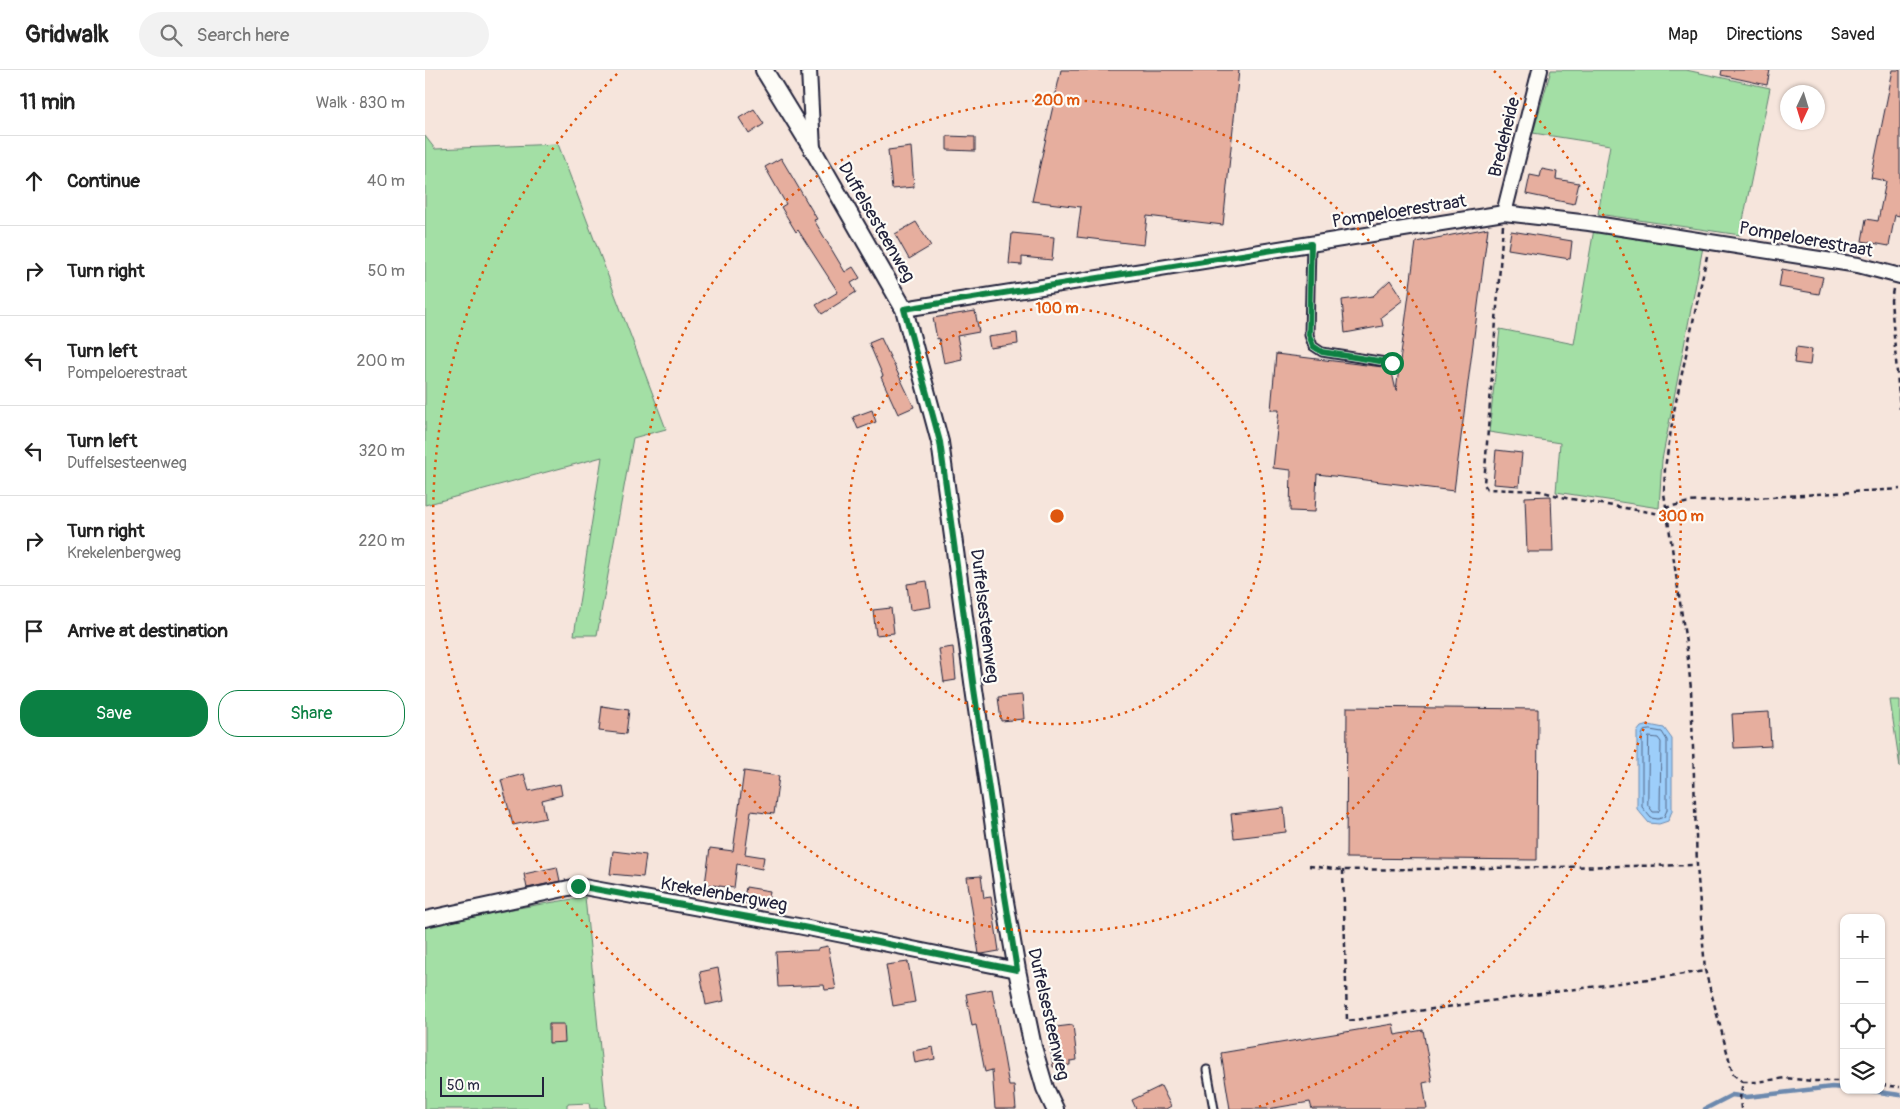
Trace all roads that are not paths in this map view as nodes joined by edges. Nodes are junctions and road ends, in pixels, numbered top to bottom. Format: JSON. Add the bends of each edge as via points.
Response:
{"nodes":[{"id":1,"x":763,"y":70,"type":"edge"},
{"id":2,"x":809,"y":70,"type":"edge"},
{"id":3,"x":1540,"y":70,"type":"edge"},
{"id":4,"x":813,"y":150,"type":"junction"},
{"id":5,"x":1504,"y":213,"type":"junction"},
{"id":6,"x":1311,"y":244,"type":"junction"},
{"id":7,"x":1898,"y":276,"type":"edge"},
{"id":8,"x":904,"y":309,"type":"junction"},
{"id":9,"x":1392,"y":363,"type":"dead end"},
{"id":10,"x":425,"y":919,"type":"edge"},
{"id":11,"x":1017,"y":970,"type":"junction"},
{"id":12,"x":1207,"y":1070,"type":"dead end"},
{"id":13,"x":1055,"y":1109,"type":"edge"},
{"id":14,"x":1214,"y":1109,"type":"edge"}],
"edges":[{"from":1,"to":4,"type":"street","name":"Duffelsesteenweg"},
{"from":2,"to":4,"type":"street","name":"Duffelsesteenweg"},
{"from":3,"to":5,"type":"street","name":"Bredeheide"},
{"from":4,"to":8,"type":"street","name":"Duffelsesteenweg"},
{"from":5,"to":6,"type":"street","name":"Pompeloerestraat"},
{"from":5,"to":7,"type":"street","name":"Pompeloerestraat","via":[[1708,242],[1858,266]]},
{"from":6,"to":8,"type":"street","name":"Pompeloerestraat"},
{"from":6,"to":9,"type":"lane","via":[[1309,335],[1313,346],[1322,352]]},
{"from":8,"to":11,"type":"street","name":"Duffelsesteenweg","via":[[940,442]]},
{"from":10,"to":11,"type":"street","name":"Krekelenbergweg","via":[[578,886]]},
{"from":11,"to":13,"type":"street","name":"Duffelsesteenweg","via":[[1033,1047]]},
{"from":12,"to":14,"type":"lane"}]}
